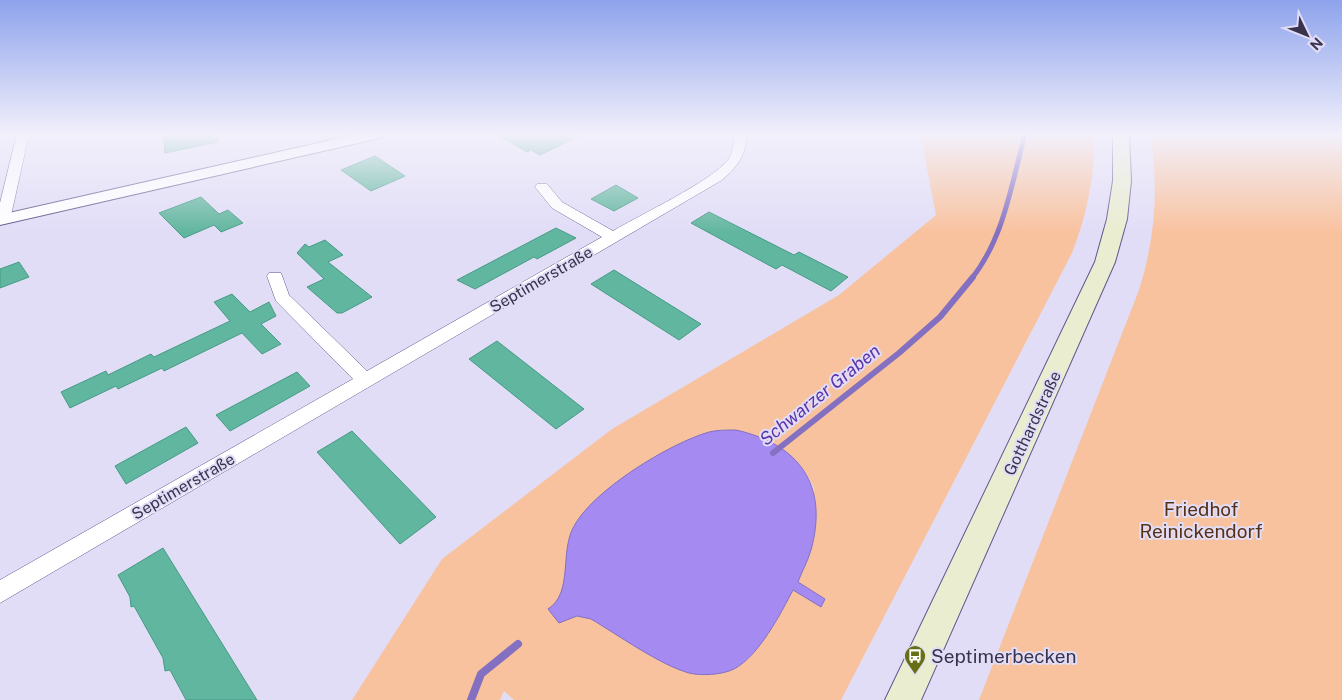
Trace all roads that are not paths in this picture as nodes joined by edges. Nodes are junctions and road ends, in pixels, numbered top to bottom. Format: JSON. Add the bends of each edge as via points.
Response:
{"nodes":[{"id":1,"x":15,"y":167,"type":"edge"},
{"id":2,"x":236,"y":167,"type":"edge"},
{"id":3,"x":728,"y":167,"type":"edge"},
{"id":4,"x":1122,"y":167,"type":"edge"},
{"id":5,"x":542,"y":187,"type":"dead end"},
{"id":6,"x":1,"y":220,"type":"edge"},
{"id":7,"x":613,"y":237,"type":"junction"},
{"id":8,"x":275,"y":276,"type":"dead end"},
{"id":9,"x":366,"y":381,"type":"junction"},
{"id":10,"x":0,"y":592,"type":"edge"},
{"id":11,"x":903,"y":700,"type":"edge"}],
"edges":[{"from":1,"to":6,"type":"street"},
{"from":2,"to":6,"type":"street"},
{"from":3,"to":7,"type":"street","name":"Septimerstraße"},
{"from":4,"to":11,"type":"main road","name":"Gotthardstraße","via":[[1117,219],[1105,262]]},
{"from":5,"to":7,"type":"street","name":"Septimerstraße","via":[[557,205]]},
{"from":7,"to":9,"type":"street","name":"Septimerstraße"},
{"from":8,"to":9,"type":"street","via":[[282,297]]},
{"from":9,"to":10,"type":"street","name":"Septimerstraße"}]}
